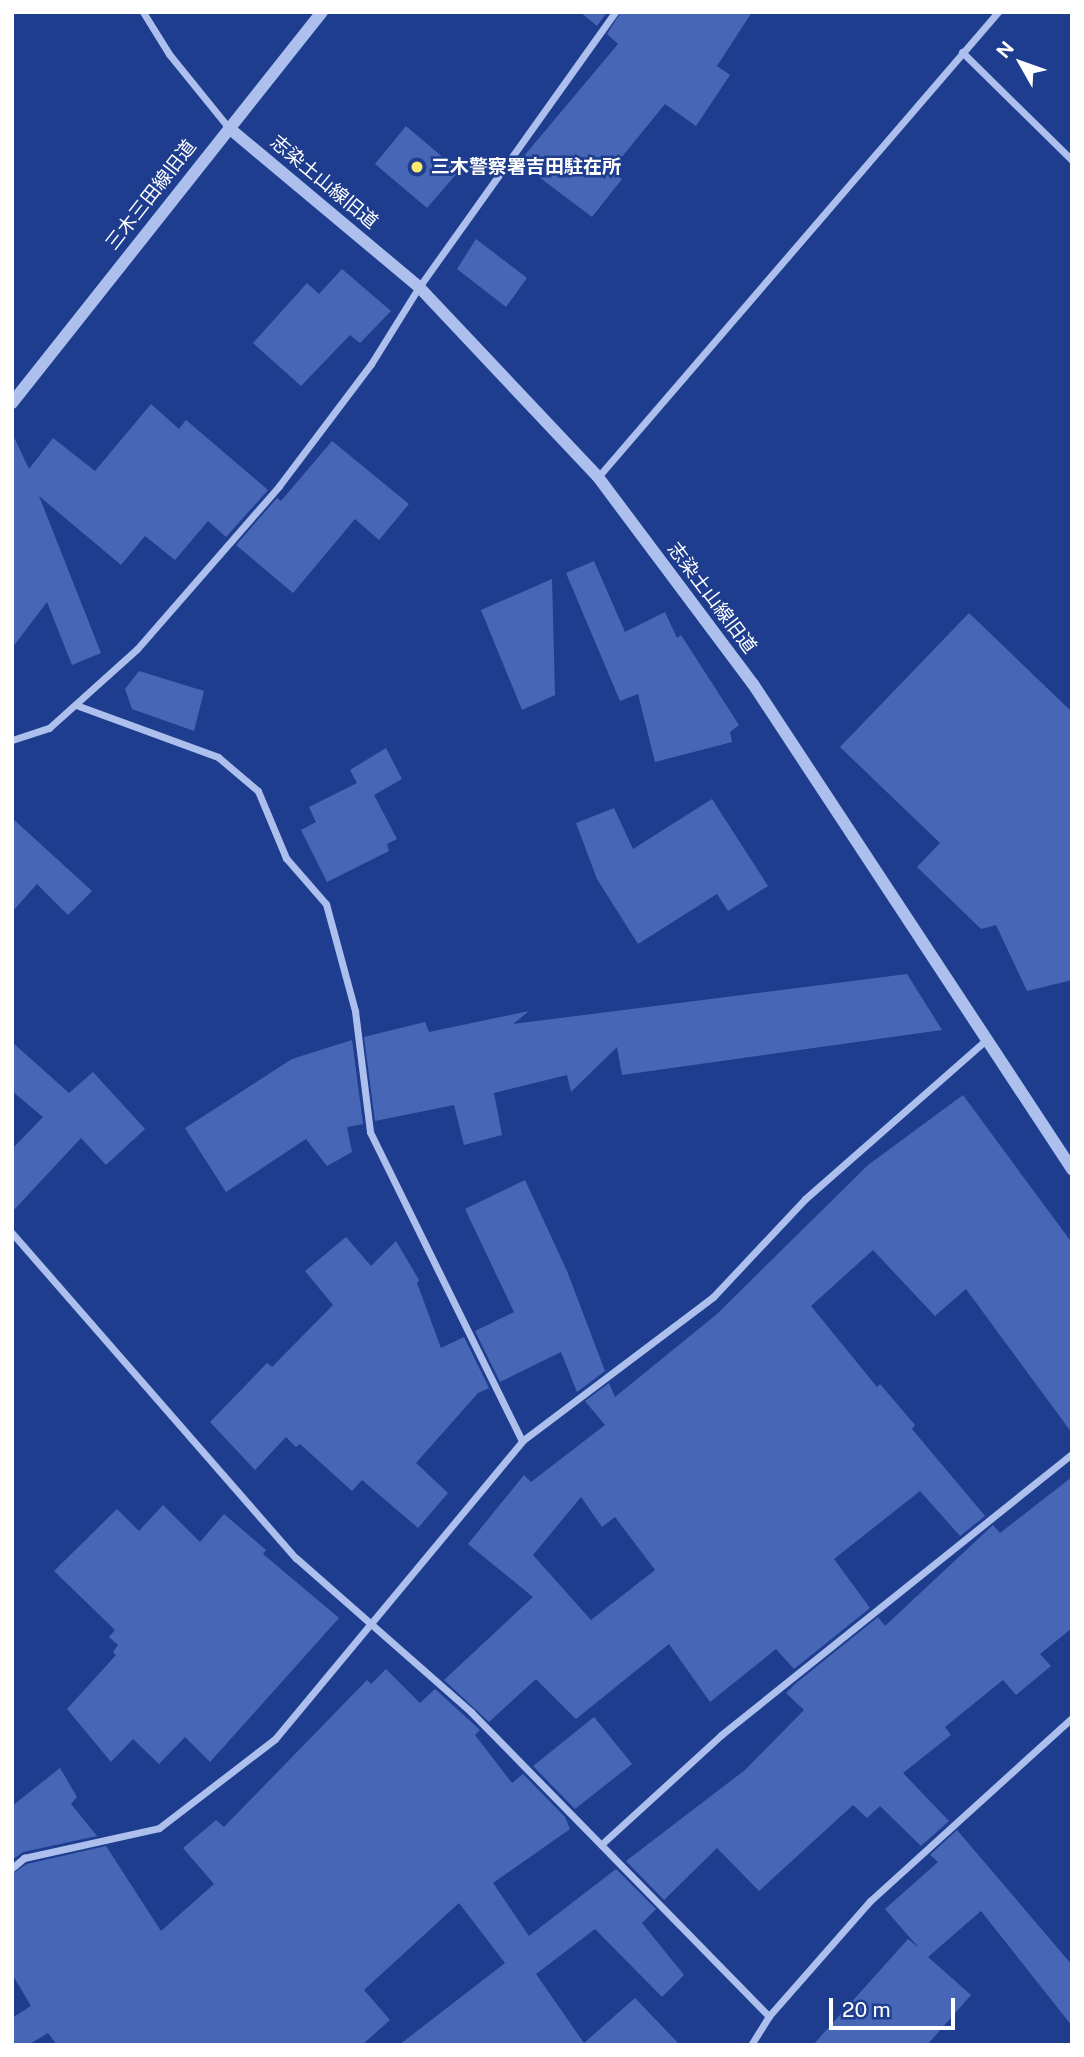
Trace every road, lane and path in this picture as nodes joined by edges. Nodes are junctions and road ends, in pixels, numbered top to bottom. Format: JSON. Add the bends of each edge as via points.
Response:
{"nodes":[{"id":1,"x":143,"y":12,"type":"edge"},
{"id":2,"x":322,"y":12,"type":"edge"},
{"id":3,"x":615,"y":12,"type":"edge"},
{"id":4,"x":998,"y":12,"type":"edge"},
{"id":5,"x":962,"y":52,"type":"junction"},
{"id":6,"x":229,"y":128,"type":"junction"},
{"id":7,"x":1072,"y":160,"type":"edge"},
{"id":8,"x":419,"y":287,"type":"junction"},
{"id":9,"x":12,"y":403,"type":"edge"},
{"id":10,"x":598,"y":477,"type":"junction"},
{"id":11,"x":76,"y":705,"type":"junction"},
{"id":12,"x":12,"y":740,"type":"edge"},
{"id":13,"x":986,"y":1041,"type":"junction"},
{"id":14,"x":1072,"y":1169,"type":"edge"},
{"id":15,"x":12,"y":1233,"type":"edge"},
{"id":16,"x":522,"y":1441,"type":"junction"},
{"id":17,"x":1072,"y":1454,"type":"edge"},
{"id":18,"x":368,"y":1622,"type":"junction"},
{"id":19,"x":1072,"y":1718,"type":"edge"},
{"id":20,"x":604,"y":1842,"type":"junction"},
{"id":21,"x":12,"y":1868,"type":"edge"},
{"id":22,"x":769,"y":2016,"type":"junction"},
{"id":23,"x":751,"y":2045,"type":"edge"}],
"edges":[{"from":1,"to":6,"type":"street","via":[[169,54]]},
{"from":2,"to":6,"type":"street","name":"三木三田線旧道"},
{"from":3,"to":8,"type":"street"},
{"from":4,"to":5,"type":"street"},
{"from":5,"to":7,"type":"street"},
{"from":5,"to":10,"type":"street"},
{"from":6,"to":8,"type":"street","name":"志染土山線旧道"},
{"from":6,"to":9,"type":"street","name":"三木三田線旧道"},
{"from":8,"to":10,"type":"street","name":"志染土山線旧道"},
{"from":8,"to":11,"type":"street","via":[[370,364],[278,486],[137,649]]},
{"from":10,"to":13,"type":"street","name":"志染土山線旧道","via":[[753,684]]},
{"from":11,"to":12,"type":"street","via":[[49,728]]},
{"from":11,"to":16,"type":"street","via":[[218,757],[258,791],[286,858],[326,904],[355,1011],[370,1132]]},
{"from":13,"to":14,"type":"street","name":"志染土山線旧道"},
{"from":13,"to":16,"type":"street","via":[[805,1199],[713,1297]]},
{"from":15,"to":18,"type":"street","via":[[296,1558]]},
{"from":16,"to":18,"type":"street"},
{"from":17,"to":20,"type":"street","via":[[721,1735]]},
{"from":18,"to":20,"type":"street","via":[[471,1713]]},
{"from":18,"to":21,"type":"street","via":[[275,1739],[159,1828],[24,1858]]},
{"from":19,"to":22,"type":"street","via":[[870,1901]]},
{"from":20,"to":22,"type":"street"},
{"from":22,"to":23,"type":"street"}]}
